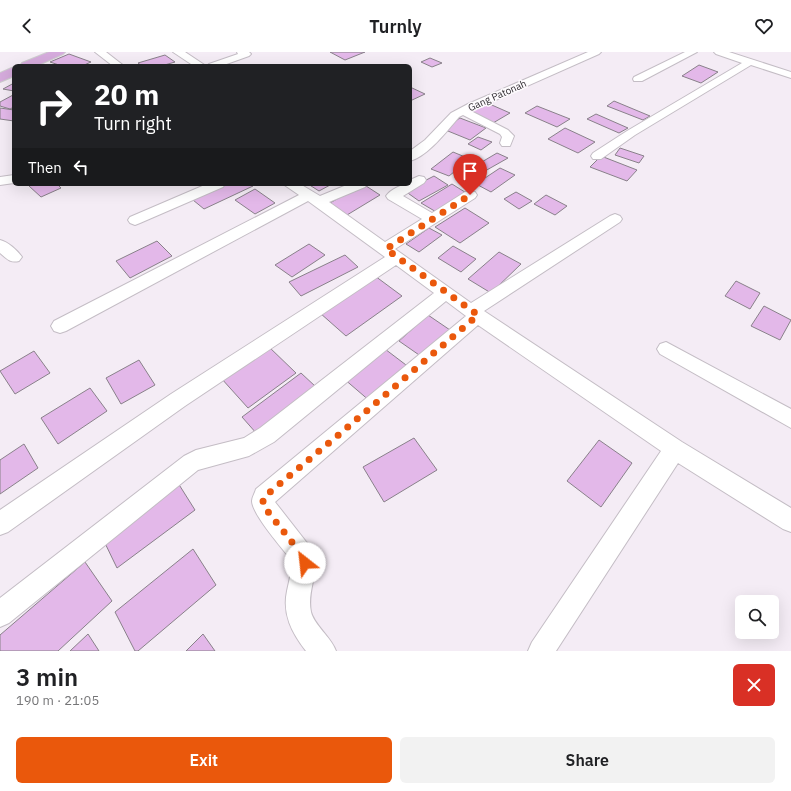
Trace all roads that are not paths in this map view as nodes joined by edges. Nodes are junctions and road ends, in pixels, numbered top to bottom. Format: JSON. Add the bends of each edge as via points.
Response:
{"nodes":[{"id":1,"x":59,"y":52,"type":"edge"},
{"id":2,"x":100,"y":52,"type":"edge"},
{"id":3,"x":178,"y":52,"type":"edge"},
{"id":4,"x":242,"y":52,"type":"edge"},
{"id":5,"x":596,"y":52,"type":"edge"},
{"id":6,"x":692,"y":52,"type":"edge"},
{"id":7,"x":719,"y":52,"type":"edge"},
{"id":8,"x":750,"y":62,"type":"junction"},
{"id":9,"x":31,"y":64,"type":"edge"},
{"id":10,"x":116,"y":64,"type":"edge"},
{"id":11,"x":198,"y":64,"type":"edge"},
{"id":12,"x":218,"y":64,"type":"edge"},
{"id":13,"x":12,"y":72,"type":"edge"},
{"id":14,"x":791,"y":75,"type":"edge"},
{"id":15,"x":0,"y":78,"type":"edge"},
{"id":16,"x":638,"y":79,"type":"dead end"},
{"id":17,"x":463,"y":111,"type":"junction"},
{"id":18,"x":506,"y":143,"type":"dead end"},
{"id":19,"x":412,"y":156,"type":"edge"},
{"id":20,"x":597,"y":156,"type":"dead end"},
{"id":21,"x":12,"y":178,"type":"edge"},
{"id":22,"x":419,"y":180,"type":"dead end"},
{"id":23,"x":0,"y":181,"type":"edge"},
{"id":24,"x":412,"y":184,"type":"edge"},
{"id":25,"x":213,"y":186,"type":"edge"},
{"id":26,"x":293,"y":186,"type":"edge"},
{"id":27,"x":354,"y":186,"type":"edge"},
{"id":28,"x":409,"y":186,"type":"edge"},
{"id":29,"x":470,"y":195,"type":"dead end"},
{"id":30,"x":314,"y":199,"type":"junction"},
{"id":31,"x":432,"y":219,"type":"junction"},
{"id":32,"x":615,"y":219,"type":"dead end"},
{"id":33,"x":135,"y":220,"type":"dead end"},
{"id":34,"x":0,"y":245,"type":"edge"},
{"id":35,"x":391,"y":253,"type":"junction"},
{"id":36,"x":14,"y":257,"type":"dead end"},
{"id":37,"x":446,"y":292,"type":"junction"},
{"id":38,"x":475,"y":313,"type":"junction"},
{"id":39,"x":60,"y":326,"type":"dead end"},
{"id":40,"x":666,"y":349,"type":"dead end"},
{"id":41,"x":791,"y":419,"type":"edge"},
{"id":42,"x":675,"y":449,"type":"junction"},
{"id":43,"x":791,"y":521,"type":"edge"},
{"id":44,"x":0,"y":524,"type":"edge"},
{"id":45,"x":0,"y":614,"type":"edge"},
{"id":46,"x":323,"y":651,"type":"edge"},
{"id":47,"x":541,"y":651,"type":"edge"}],
"edges":[{"from":1,"to":9,"type":"main road"},
{"from":2,"to":10,"type":"street"},
{"from":3,"to":11,"type":"street"},
{"from":4,"to":12,"type":"street","via":[[246,54]]},
{"from":5,"to":17,"type":"street","name":"Gang Patonah"},
{"from":6,"to":16,"type":"street"},
{"from":7,"to":8,"type":"street"},
{"from":8,"to":14,"type":"street"},
{"from":8,"to":20,"type":"street"},
{"from":13,"to":15,"type":"main road"},
{"from":17,"to":18,"type":"street","via":[[504,132],[508,136]]},
{"from":17,"to":19,"type":"street","name":"Gang Patonah","via":[[455,115],[429,143]]},
{"from":21,"to":23,"type":"street"},
{"from":22,"to":24,"type":"street"},
{"from":25,"to":33,"type":"street"},
{"from":26,"to":30,"type":"street"},
{"from":27,"to":30,"type":"street"},
{"from":28,"to":31,"type":"street","via":[[393,196]]},
{"from":29,"to":31,"type":"street"},
{"from":30,"to":35,"type":"street"},
{"from":30,"to":39,"type":"street"},
{"from":31,"to":35,"type":"street"},
{"from":32,"to":38,"type":"street"},
{"from":34,"to":36,"type":"street"},
{"from":35,"to":37,"type":"street"},
{"from":35,"to":44,"type":"street"},
{"from":37,"to":38,"type":"street"},
{"from":37,"to":45,"type":"street","via":[[259,441],[240,449],[196,460],[185,466]]},
{"from":38,"to":42,"type":"street"},
{"from":38,"to":46,"type":"street","via":[[342,432],[264,497],[265,508],[303,556],[305,563],[297,609],[301,624]]},
{"from":40,"to":41,"type":"street"},
{"from":42,"to":43,"type":"street"},
{"from":42,"to":47,"type":"street"}]}
